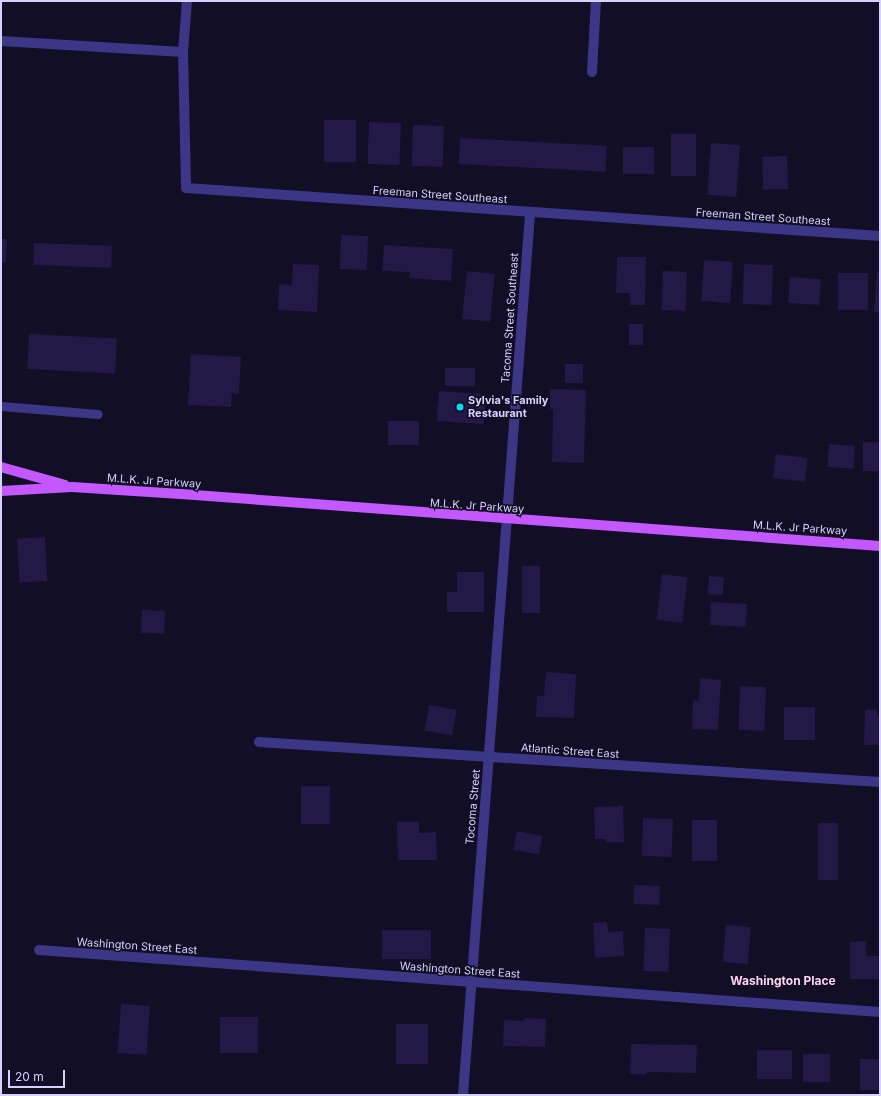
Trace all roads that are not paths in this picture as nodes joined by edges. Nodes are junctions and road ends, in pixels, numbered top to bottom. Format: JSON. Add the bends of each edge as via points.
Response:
{"nodes":[{"id":1,"x":187,"y":1,"type":"edge"},
{"id":2,"x":596,"y":1,"type":"edge"},
{"id":3,"x":1,"y":41,"type":"edge"},
{"id":4,"x":183,"y":52,"type":"junction"},
{"id":5,"x":592,"y":72,"type":"dead end"},
{"id":6,"x":530,"y":214,"type":"junction"},
{"id":7,"x":880,"y":236,"type":"edge"},
{"id":8,"x":1,"y":406,"type":"edge"},
{"id":9,"x":98,"y":414,"type":"dead end"},
{"id":10,"x":1,"y":467,"type":"edge"},
{"id":11,"x":72,"y":488,"type":"junction"},
{"id":12,"x":1,"y":491,"type":"edge"},
{"id":13,"x":508,"y":520,"type":"junction"},
{"id":14,"x":880,"y":546,"type":"edge"},
{"id":15,"x":259,"y":742,"type":"dead end"},
{"id":16,"x":490,"y":758,"type":"junction"},
{"id":17,"x":880,"y":782,"type":"edge"},
{"id":18,"x":39,"y":950,"type":"dead end"},
{"id":19,"x":471,"y":983,"type":"junction"},
{"id":20,"x":880,"y":1012,"type":"edge"},
{"id":21,"x":463,"y":1095,"type":"edge"}],
"edges":[{"from":1,"to":4,"type":"street","name":"Freeman Street Southeast"},
{"from":2,"to":5,"type":"street"},
{"from":3,"to":4,"type":"street"},
{"from":4,"to":6,"type":"street","name":"Freeman Street Southeast","via":[[186,188]]},
{"from":6,"to":7,"type":"street","name":"Freeman Street Southeast"},
{"from":6,"to":13,"type":"street","name":"Tacoma Street Southeast"},
{"from":8,"to":9,"type":"lane"},
{"from":10,"to":11,"type":"main road"},
{"from":11,"to":12,"type":"main road"},
{"from":11,"to":13,"type":"main road","name":"M.L.K. Jr Parkway"},
{"from":13,"to":14,"type":"main road","name":"M.L.K. Jr Parkway"},
{"from":13,"to":16,"type":"street","name":"Tocoma Street"},
{"from":15,"to":16,"type":"street","name":"Atlantic Street East"},
{"from":16,"to":17,"type":"street","name":"Atlantic Street East"},
{"from":16,"to":19,"type":"street","name":"Tocoma Street"},
{"from":18,"to":19,"type":"street","name":"Washington Street East"},
{"from":19,"to":20,"type":"street","name":"Washington Street East"},
{"from":19,"to":21,"type":"street","name":"Tocoma Street"}]}
